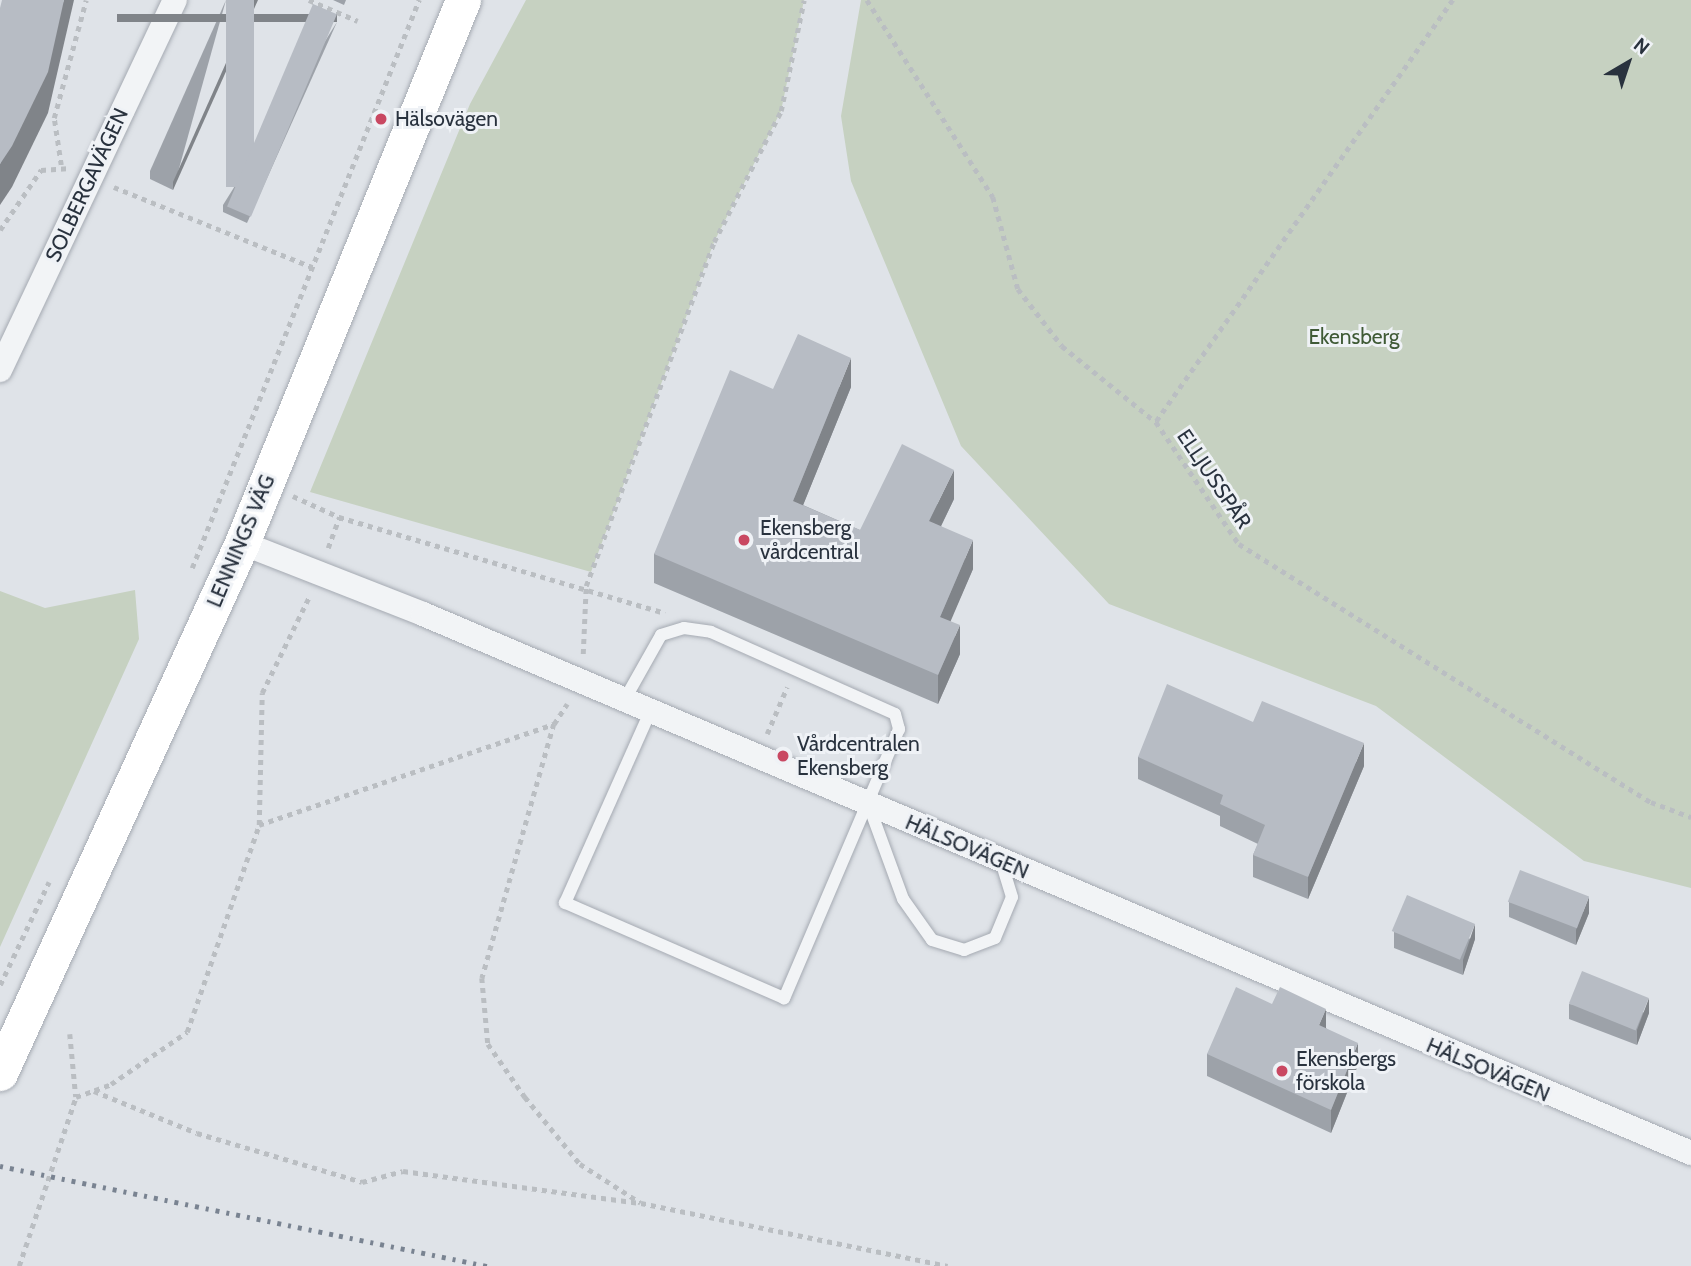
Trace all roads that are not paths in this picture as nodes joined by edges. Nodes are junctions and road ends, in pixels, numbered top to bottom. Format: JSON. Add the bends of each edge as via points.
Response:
{"nodes":[{"id":1,"x":175,"y":0,"type":"edge"},
{"id":2,"x":463,"y":0,"type":"edge"},
{"id":3,"x":0,"y":370,"type":"edge"},
{"id":4,"x":242,"y":543,"type":"junction"},
{"id":5,"x":625,"y":699,"type":"junction"},
{"id":6,"x":651,"y":710,"type":"junction"},
{"id":7,"x":869,"y":805,"type":"junction"},
{"id":8,"x":1001,"y":861,"type":"junction"},
{"id":9,"x":0,"y":1073,"type":"edge"},
{"id":10,"x":1691,"y":1153,"type":"edge"}],
"edges":[{"from":1,"to":3,"type":"street","name":"SOLBERGAVÄGEN"},
{"from":2,"to":4,"type":"main road","name":"LENNINGS VÄG"},
{"from":4,"to":5,"type":"street","name":"HÄLSOVÄGEN"},
{"from":4,"to":9,"type":"main road","name":"LENNINGS VÄG"},
{"from":5,"to":6,"type":"street","name":"HÄLSOVÄGEN"},
{"from":5,"to":7,"type":"lane","via":[[661,635],[684,628],[711,632],[796,667],[895,714],[899,729]]},
{"from":6,"to":7,"type":"street","name":"HÄLSOVÄGEN"},
{"from":6,"to":7,"type":"lane","via":[[565,903],[784,998]]},
{"from":7,"to":8,"type":"street","name":"HÄLSOVÄGEN"},
{"from":7,"to":8,"type":"lane","via":[[902,899],[932,940],[964,950],[995,938],[1013,897]]},
{"from":8,"to":10,"type":"street","name":"HÄLSOVÄGEN"}]}
